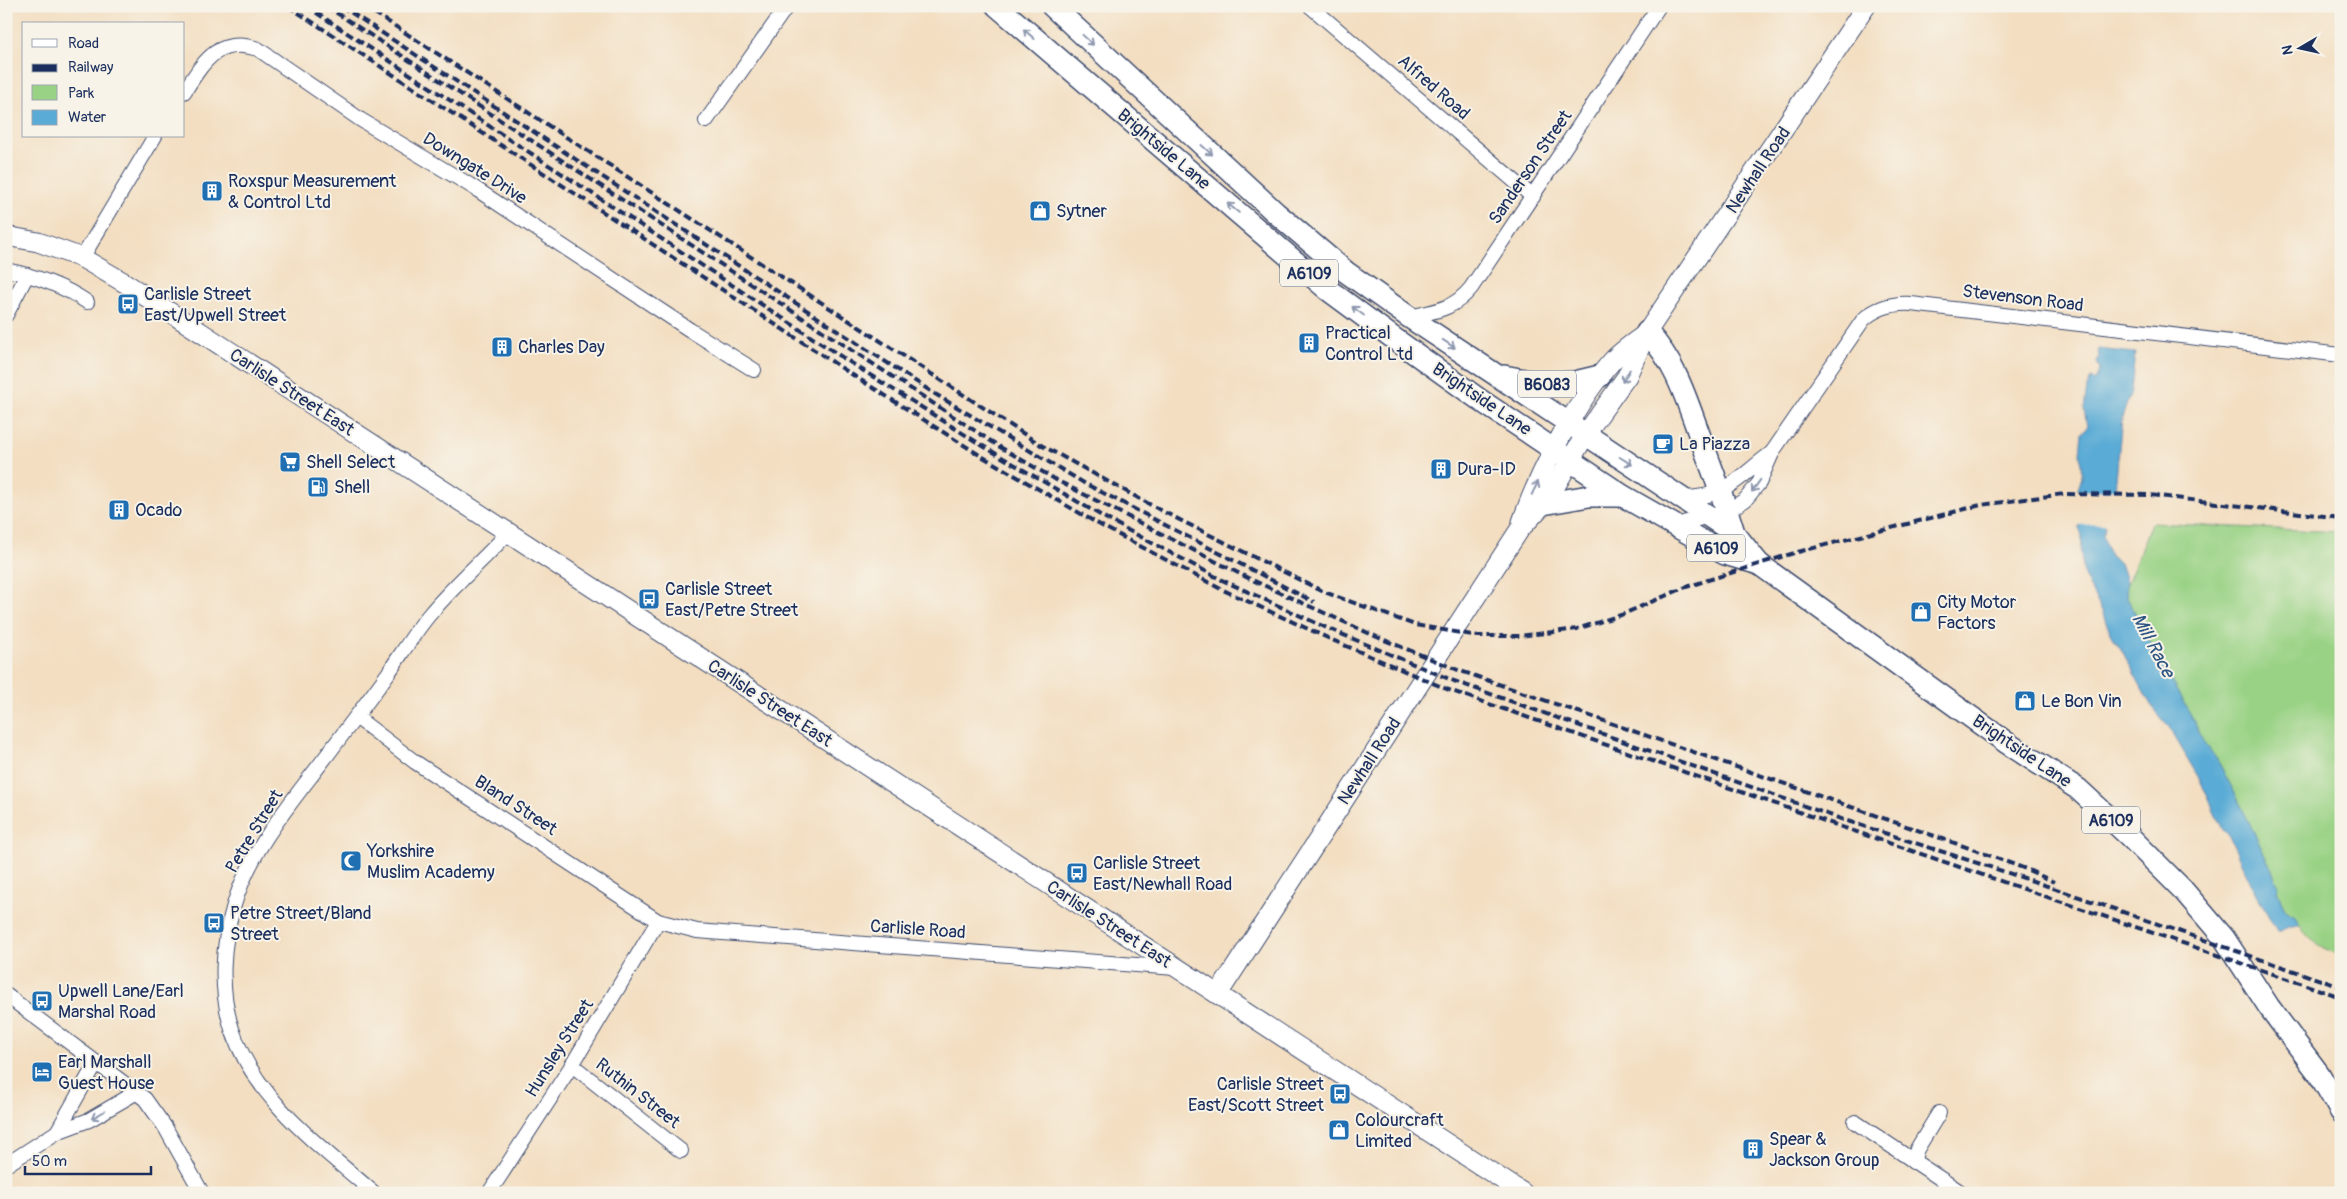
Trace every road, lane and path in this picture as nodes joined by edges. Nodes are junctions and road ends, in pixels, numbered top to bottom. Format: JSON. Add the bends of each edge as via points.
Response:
{"nodes":[{"id":1,"x":788,"y":6,"type":"edge"},
{"id":2,"x":998,"y":6,"type":"edge"},
{"id":3,"x":1052,"y":6,"type":"edge"},
{"id":4,"x":1310,"y":6,"type":"edge"},
{"id":5,"x":1659,"y":6,"type":"edge"},
{"id":6,"x":1866,"y":6,"type":"edge"},
{"id":7,"x":185,"y":91,"type":"edge"},
{"id":8,"x":706,"y":121,"type":"dead end"},
{"id":9,"x":154,"y":138,"type":"edge"},
{"id":10,"x":1533,"y":197,"type":"junction"},
{"id":11,"x":6,"y":236,"type":"edge"},
{"id":12,"x":82,"y":258,"type":"junction"},
{"id":13,"x":6,"y":270,"type":"edge"},
{"id":14,"x":27,"y":275,"type":"junction"},
{"id":15,"x":87,"y":302,"type":"dead end"},
{"id":16,"x":6,"y":315,"type":"edge"},
{"id":17,"x":1408,"y":317,"type":"junction"},
{"id":18,"x":1647,"y":332,"type":"junction"},
{"id":19,"x":2341,"y":355,"type":"edge"},
{"id":20,"x":754,"y":370,"type":"dead end"},
{"id":21,"x":1494,"y":374,"type":"junction"},
{"id":22,"x":1600,"y":376,"type":"junction"},
{"id":23,"x":1577,"y":430,"type":"junction"},
{"id":24,"x":1773,"y":451,"type":"junction"},
{"id":25,"x":1564,"y":455,"type":"junction"},
{"id":26,"x":1623,"y":496,"type":"junction"},
{"id":27,"x":1543,"y":504,"type":"junction"},
{"id":28,"x":1719,"y":506,"type":"junction"},
{"id":29,"x":1676,"y":525,"type":"junction"},
{"id":30,"x":1520,"y":528,"type":"junction"},
{"id":31,"x":508,"y":534,"type":"junction"},
{"id":32,"x":1759,"y":564,"type":"junction"},
{"id":33,"x":356,"y":717,"type":"junction"},
{"id":34,"x":658,"y":921,"type":"junction"},
{"id":35,"x":1176,"y":968,"type":"junction"},
{"id":36,"x":1218,"y":994,"type":"junction"},
{"id":37,"x":6,"y":995,"type":"edge"},
{"id":38,"x":96,"y":1063,"type":"junction"},
{"id":39,"x":572,"y":1065,"type":"junction"},
{"id":40,"x":2319,"y":1074,"type":"junction"},
{"id":41,"x":2341,"y":1085,"type":"edge"},
{"id":42,"x":137,"y":1092,"type":"junction"},
{"id":43,"x":2341,"y":1112,"type":"edge"},
{"id":44,"x":1939,"y":1113,"type":"dead end"},
{"id":45,"x":1855,"y":1122,"type":"dead end"},
{"id":46,"x":57,"y":1132,"type":"junction"},
{"id":47,"x":681,"y":1151,"type":"dead end"},
{"id":48,"x":1913,"y":1162,"type":"junction"},
{"id":49,"x":6,"y":1165,"type":"edge"},
{"id":50,"x":202,"y":1193,"type":"edge"},
{"id":51,"x":374,"y":1193,"type":"edge"},
{"id":52,"x":488,"y":1193,"type":"edge"},
{"id":53,"x":1523,"y":1193,"type":"edge"},
{"id":54,"x":1962,"y":1193,"type":"edge"}],
"edges":[{"from":1,"to":8,"type":"street"},
{"from":25,"to":2,"type":"main road","name":"Brightside Lane","number":"A6109","one_way":true,"via":[[1480,400],[1328,289]]},
{"from":3,"to":17,"type":"main road","name":"Brightside Lane","number":"A6109","one_way":true,"via":[[1276,213],[1346,272]]},
{"from":4,"to":10,"type":"street","name":"Alfred Road"},
{"from":5,"to":10,"type":"street","name":"Sanderson Street"},
{"from":6,"to":18,"type":"main road","name":"Newhall Road","number":"B6083"},
{"from":7,"to":20,"type":"street","name":"Downgate Drive","via":[[210,55],[234,44],[258,49],[361,120],[473,187]]},
{"from":9,"to":12,"type":"street"},
{"from":10,"to":17,"type":"street","name":"Sanderson Street","via":[[1460,301],[1444,309]]},
{"from":11,"to":12,"type":"main road","name":"Carlisle Street East","via":[[38,242]]},
{"from":12,"to":31,"type":"main road","name":"Carlisle Street East","via":[[292,391]]},
{"from":13,"to":14,"type":"street"},
{"from":14,"to":15,"type":"street","via":[[68,289]]},
{"from":14,"to":16,"type":"street"},
{"from":17,"to":21,"type":"main road","name":"Brightside Lane","number":"A6109","one_way":true},
{"from":18,"to":22,"type":"main road","name":"Newhall Road","number":"B6083","via":[[1615,357]]},
{"from":18,"to":23,"type":"main road","name":"Newhall Road","number":"B6083","one_way":true,"via":[[1627,376]]},
{"from":18,"to":28,"type":"main road","via":[[1670,359],[1682,386]]},
{"from":19,"to":24,"type":"street","name":"Stevenson Road","via":[[1895,304],[1870,313],[1863,320]]},
{"from":21,"to":22,"type":"main road","number":"B6083","via":[[1545,384]]},
{"from":21,"to":23,"type":"main road","name":"Brightside Lane","number":"A6109"},
{"from":22,"to":23,"type":"main road","name":"Newhall Road","number":"B6083"},
{"from":23,"to":25,"type":"main road","name":"Newhall Road","number":"B6083"},
{"from":23,"to":28,"type":"main road","name":"Brightside Lane","number":"A6109","one_way":true,"via":[[1683,498]]},
{"from":24,"to":28,"type":"street","name":"Stevenson Road"},
{"from":24,"to":28,"type":"street","name":"Stevenson Road","one_way":true,"via":[[1759,483],[1745,500]]},
{"from":25,"to":26,"type":"main road","name":"Brightside Lane","number":"A6109"},
{"from":25,"to":27,"type":"main road","name":"Newhall Road","number":"B6083"},
{"from":30,"to":25,"type":"main road","name":"Newhall Road","number":"B6083","one_way":true,"via":[[1533,490]]},
{"from":26,"to":27,"type":"main road","via":[[1588,496]]},
{"from":26,"to":29,"type":"main road","name":"Brightside Lane","number":"A6109"},
{"from":27,"to":30,"type":"main road","name":"Newhall Road","number":"B6083"},
{"from":28,"to":29,"type":"street","name":"Stevenson Road"},
{"from":28,"to":32,"type":"main road","name":"Brightside Lane","number":"A6109","via":[[1734,533]]},
{"from":29,"to":32,"type":"main road","name":"Brightside Lane","number":"A6109","via":[[1725,554]]},
{"from":30,"to":36,"type":"main road","name":"Newhall Road","number":"B6083"},
{"from":31,"to":33,"type":"street","name":"Petre Street","via":[[429,615]]},
{"from":31,"to":35,"type":"main road","name":"Carlisle Street East"},
{"from":32,"to":40,"type":"main road","name":"Brightside Lane","number":"A6109","via":[[2007,743],[2078,789],[2203,913]]},
{"from":33,"to":34,"type":"street","name":"Bland Street","via":[[415,762]]},
{"from":33,"to":51,"type":"street","name":"Petre Street","via":[[276,824],[248,870],[234,904],[223,967],[232,1029],[258,1081],[284,1113]]},
{"from":34,"to":35,"type":"street","name":"Carlisle Road","via":[[697,931]]},
{"from":34,"to":39,"type":"street","name":"Hunsley Street"},
{"from":35,"to":36,"type":"main road","name":"Carlisle Street East"},
{"from":36,"to":53,"type":"main road","name":"Carlisle Street East"},
{"from":37,"to":38,"type":"street"},
{"from":38,"to":42,"type":"street"},
{"from":38,"to":46,"type":"street"},
{"from":39,"to":47,"type":"street","name":"Ruthin Street"},
{"from":39,"to":52,"type":"street","name":"Hunsley Street"},
{"from":40,"to":41,"type":"main road","number":"A6109"},
{"from":40,"to":43,"type":"main road","number":"A6109"},
{"from":42,"to":46,"type":"street","one_way":true,"via":[[89,1120]]},
{"from":42,"to":50,"type":"street","via":[[166,1126]]},
{"from":44,"to":48,"type":"street"},
{"from":45,"to":48,"type":"street"},
{"from":46,"to":49,"type":"street"},
{"from":48,"to":54,"type":"street"}]}
